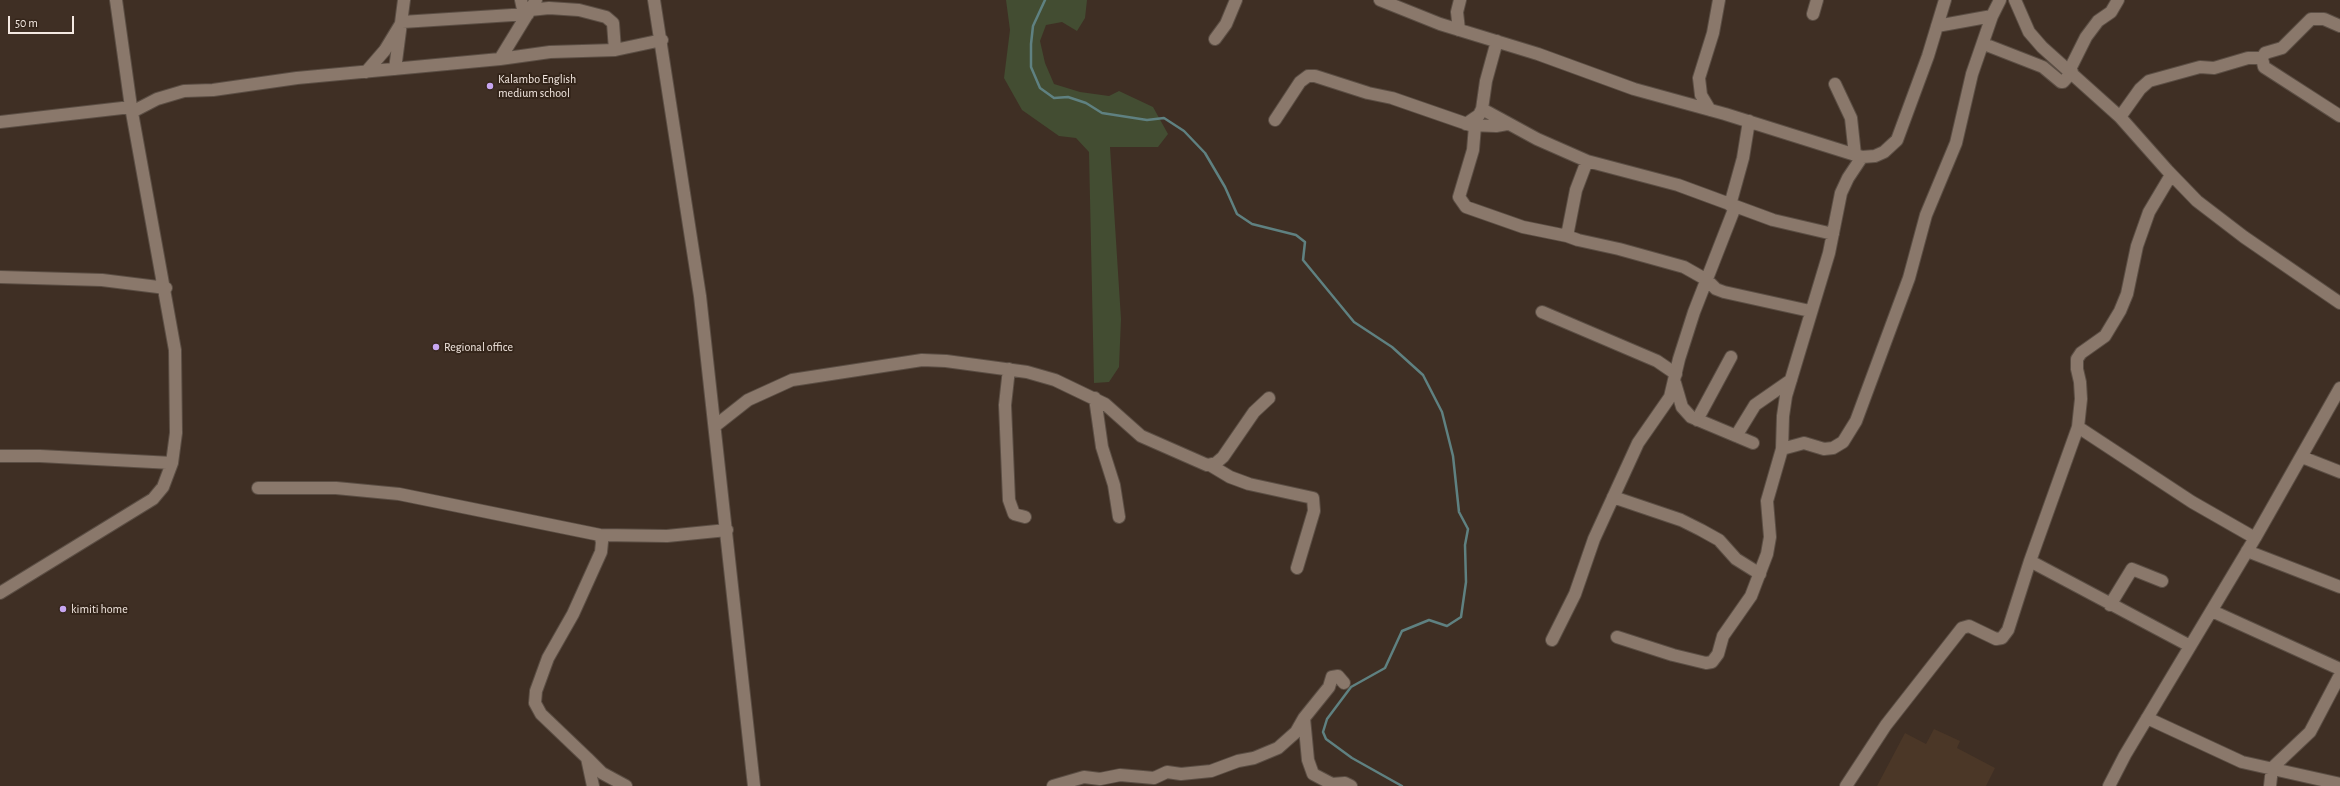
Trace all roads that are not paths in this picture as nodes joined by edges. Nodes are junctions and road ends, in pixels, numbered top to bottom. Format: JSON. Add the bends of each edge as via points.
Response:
{"nodes":[{"id":1,"x":116,"y":0,"type":"edge"},
{"id":2,"x":404,"y":0,"type":"edge"},
{"id":3,"x":521,"y":0,"type":"edge"},
{"id":4,"x":654,"y":0,"type":"edge"},
{"id":5,"x":1236,"y":0,"type":"edge"},
{"id":6,"x":1380,"y":0,"type":"edge"},
{"id":7,"x":1460,"y":0,"type":"edge"},
{"id":8,"x":1719,"y":0,"type":"edge"},
{"id":9,"x":1817,"y":0,"type":"edge"},
{"id":10,"x":1945,"y":0,"type":"edge"},
{"id":11,"x":2000,"y":0,"type":"edge"},
{"id":12,"x":2015,"y":0,"type":"edge"},
{"id":13,"x":2118,"y":0,"type":"edge"},
{"id":14,"x":529,"y":9,"type":"edge"},
{"id":15,"x":1813,"y":14,"type":"dead end"},
{"id":16,"x":1992,"y":16,"type":"junction"},
{"id":17,"x":402,"y":22,"type":"junction"},
{"id":18,"x":1937,"y":26,"type":"junction"},
{"id":19,"x":2340,"y":26,"type":"edge"},
{"id":20,"x":1459,"y":30,"type":"junction"},
{"id":21,"x":1215,"y":38,"type":"dead end"},
{"id":22,"x":662,"y":40,"type":"junction"},
{"id":23,"x":1496,"y":42,"type":"junction"},
{"id":24,"x":1984,"y":44,"type":"junction"},
{"id":25,"x":614,"y":50,"type":"junction"},
{"id":26,"x":2262,"y":58,"type":"junction"},
{"id":27,"x":500,"y":59,"type":"junction"},
{"id":28,"x":395,"y":69,"type":"junction"},
{"id":29,"x":366,"y":72,"type":"junction"},
{"id":30,"x":2070,"y":72,"type":"junction"},
{"id":31,"x":1835,"y":84,"type":"dead end"},
{"id":32,"x":1482,"y":109,"type":"junction"},
{"id":33,"x":131,"y":110,"type":"junction"},
{"id":34,"x":1710,"y":110,"type":"junction"},
{"id":35,"x":2340,"y":116,"type":"edge"},
{"id":36,"x":2120,"y":117,"type":"junction"},
{"id":37,"x":1275,"y":120,"type":"dead end"},
{"id":38,"x":1749,"y":121,"type":"junction"},
{"id":39,"x":0,"y":122,"type":"edge"},
{"id":40,"x":1507,"y":124,"type":"junction"},
{"id":41,"x":1470,"y":125,"type":"junction"},
{"id":42,"x":1859,"y":156,"type":"junction"},
{"id":43,"x":1588,"y":161,"type":"junction"},
{"id":44,"x":2171,"y":175,"type":"junction"},
{"id":45,"x":1733,"y":206,"type":"junction"},
{"id":46,"x":1833,"y":234,"type":"junction"},
{"id":47,"x":1568,"y":236,"type":"junction"},
{"id":48,"x":0,"y":277,"type":"edge"},
{"id":49,"x":1707,"y":280,"type":"junction"},
{"id":50,"x":166,"y":288,"type":"junction"},
{"id":51,"x":2340,"y":303,"type":"edge"},
{"id":52,"x":1810,"y":311,"type":"junction"},
{"id":53,"x":1542,"y":312,"type":"dead end"},
{"id":54,"x":1732,"y":357,"type":"dead end"},
{"id":55,"x":1009,"y":369,"type":"junction"},
{"id":56,"x":1675,"y":378,"type":"junction"},
{"id":57,"x":1791,"y":380,"type":"junction"},
{"id":58,"x":2340,"y":388,"type":"edge"},
{"id":59,"x":1095,"y":398,"type":"junction"},
{"id":60,"x":1269,"y":398,"type":"dead end"},
{"id":61,"x":1697,"y":420,"type":"junction"},
{"id":62,"x":715,"y":426,"type":"junction"},
{"id":63,"x":2078,"y":427,"type":"junction"},
{"id":64,"x":1736,"y":436,"type":"junction"},
{"id":65,"x":1753,"y":443,"type":"dead end"},
{"id":66,"x":1782,"y":449,"type":"junction"},
{"id":67,"x":0,"y":456,"type":"edge"},
{"id":68,"x":2302,"y":457,"type":"junction"},
{"id":69,"x":172,"y":463,"type":"junction"},
{"id":70,"x":1210,"y":465,"type":"junction"},
{"id":71,"x":2340,"y":472,"type":"edge"},
{"id":72,"x":258,"y":488,"type":"dead end"},
{"id":73,"x":1613,"y":497,"type":"junction"},
{"id":74,"x":1025,"y":517,"type":"dead end"},
{"id":75,"x":1119,"y":518,"type":"dead end"},
{"id":76,"x":727,"y":530,"type":"junction"},
{"id":77,"x":600,"y":535,"type":"junction"},
{"id":78,"x":2255,"y":538,"type":"junction"},
{"id":79,"x":2247,"y":551,"type":"junction"},
{"id":80,"x":2030,"y":561,"type":"junction"},
{"id":81,"x":1297,"y":568,"type":"dead end"},
{"id":82,"x":1760,"y":574,"type":"junction"},
{"id":83,"x":2162,"y":582,"type":"dead end"},
{"id":84,"x":2340,"y":587,"type":"edge"},
{"id":85,"x":0,"y":593,"type":"edge"},
{"id":86,"x":2110,"y":605,"type":"junction"},
{"id":87,"x":2212,"y":611,"type":"junction"},
{"id":88,"x":1617,"y":637,"type":"dead end"},
{"id":89,"x":1552,"y":640,"type":"dead end"},
{"id":90,"x":2190,"y":646,"type":"junction"},
{"id":91,"x":2340,"y":669,"type":"edge"},
{"id":92,"x":2340,"y":675,"type":"edge"},
{"id":93,"x":1344,"y":683,"type":"dead end"},
{"id":94,"x":1304,"y":718,"type":"junction"},
{"id":95,"x":2147,"y":718,"type":"junction"},
{"id":96,"x":587,"y":758,"type":"junction"},
{"id":97,"x":2272,"y":768,"type":"junction"},
{"id":98,"x":2340,"y":784,"type":"edge"},
{"id":99,"x":593,"y":786,"type":"edge"},
{"id":100,"x":626,"y":786,"type":"edge"},
{"id":101,"x":754,"y":786,"type":"edge"},
{"id":102,"x":1053,"y":786,"type":"edge"},
{"id":103,"x":1351,"y":786,"type":"edge"},
{"id":104,"x":1846,"y":786,"type":"edge"},
{"id":105,"x":2109,"y":786,"type":"edge"},
{"id":106,"x":2270,"y":786,"type":"edge"}],
"edges":[{"from":1,"to":33,"type":"street"},
{"from":2,"to":17,"type":"street"},
{"from":3,"to":14,"type":"street"},
{"from":4,"to":22,"type":"street"},
{"from":5,"to":21,"type":"street","via":[[1226,24]]},
{"from":6,"to":20,"type":"street"},
{"from":7,"to":20,"type":"street","via":[[1457,12]]},
{"from":8,"to":34,"type":"street","via":[[1713,33],[1698,78],[1701,95]]},
{"from":9,"to":15,"type":"street"},
{"from":10,"to":18,"type":"street"},
{"from":11,"to":16,"type":"street"},
{"from":12,"to":30,"type":"street","via":[[2029,32]]},
{"from":13,"to":30,"type":"street","via":[[2111,12],[2098,21],[2086,37]]},
{"from":14,"to":17,"type":"street"},
{"from":14,"to":25,"type":"street","via":[[579,10],[606,17],[613,23],[616,36]]},
{"from":14,"to":27,"type":"street"},
{"from":16,"to":18,"type":"street"},
{"from":16,"to":24,"type":"street"},
{"from":17,"to":28,"type":"street"},
{"from":17,"to":29,"type":"street","via":[[385,50]]},
{"from":18,"to":42,"type":"street","via":[[1897,140],[1884,152],[1875,156]]},
{"from":19,"to":26,"type":"street","via":[[2324,19],[2311,19],[2282,48],[2264,53]]},
{"from":20,"to":23,"type":"street"},
{"from":22,"to":25,"type":"street"},
{"from":22,"to":62,"type":"street","via":[[699,289]]},
{"from":23,"to":32,"type":"street"},
{"from":23,"to":34,"type":"street","via":[[1562,62],[1634,89]]},
{"from":24,"to":30,"type":"street","via":[[2043,67],[2060,82],[2063,82]]},
{"from":24,"to":66,"type":"street","via":[[1972,74],[1956,143],[1926,215],[1909,278],[1856,421],[1843,442],[1833,448],[1824,449],[1804,443]]},
{"from":25,"to":27,"type":"street","via":[[550,52]]},
{"from":26,"to":35,"type":"street","via":[[2264,67]]},
{"from":26,"to":36,"type":"street","via":[[2248,58],[2214,68],[2200,67],[2149,82],[2140,89]]},
{"from":27,"to":28,"type":"street"},
{"from":28,"to":29,"type":"street"},
{"from":29,"to":33,"type":"street","via":[[297,78],[213,90],[184,91]]},
{"from":30,"to":36,"type":"street"},
{"from":31,"to":42,"type":"street","via":[[1851,118]]},
{"from":32,"to":40,"type":"street"},
{"from":32,"to":41,"type":"street"},
{"from":33,"to":39,"type":"street"},
{"from":33,"to":50,"type":"street"},
{"from":34,"to":38,"type":"street"},
{"from":36,"to":44,"type":"street"},
{"from":37,"to":41,"type":"street","via":[[1300,82],[1308,76],[1315,76],[1392,98]]},
{"from":38,"to":42,"type":"street"},
{"from":38,"to":45,"type":"street"},
{"from":40,"to":41,"type":"street"},
{"from":40,"to":43,"type":"street"},
{"from":41,"to":47,"type":"street","via":[[1473,150],[1461,187],[1459,197],[1462,203],[1475,211],[1516,225]]},
{"from":42,"to":46,"type":"street","via":[[1841,193]]},
{"from":43,"to":45,"type":"street","via":[[1678,185]]},
{"from":43,"to":47,"type":"street","via":[[1576,190]]},
{"from":44,"to":51,"type":"street","via":[[2197,201]]},
{"from":44,"to":63,"type":"street","via":[[2149,212],[2120,311],[2105,336],[2077,358],[2076,369],[2081,399]]},
{"from":45,"to":46,"type":"street","via":[[1773,220]]},
{"from":45,"to":49,"type":"street"},
{"from":46,"to":52,"type":"street"},
{"from":47,"to":49,"type":"street","via":[[1684,268]]},
{"from":48,"to":50,"type":"street","via":[[102,280]]},
{"from":49,"to":52,"type":"street","via":[[1716,289],[1724,292],[1756,297]]},
{"from":49,"to":56,"type":"street","via":[[1694,312]]},
{"from":50,"to":69,"type":"street","via":[[177,375],[176,433]]},
{"from":52,"to":57,"type":"street"},
{"from":53,"to":56,"type":"street","via":[[1657,360]]},
{"from":54,"to":61,"type":"street"},
{"from":55,"to":59,"type":"street","via":[[1055,380]]},
{"from":55,"to":62,"type":"street","via":[[922,360],[811,376],[792,380],[748,400]]},
{"from":55,"to":74,"type":"street","via":[[1005,405],[1008,500],[1014,514]]},
{"from":56,"to":61,"type":"street","via":[[1682,408]]},
{"from":56,"to":73,"type":"street","via":[[1670,398],[1638,443]]},
{"from":57,"to":64,"type":"street","via":[[1755,405]]},
{"from":57,"to":66,"type":"street","via":[[1783,416]]},
{"from":58,"to":68,"type":"street"},
{"from":59,"to":70,"type":"street","via":[[1141,436]]},
{"from":59,"to":75,"type":"street","via":[[1100,439],[1114,485]]},
{"from":60,"to":70,"type":"street","via":[[1254,412],[1223,457]]},
{"from":61,"to":64,"type":"street"},
{"from":62,"to":76,"type":"street"},
{"from":63,"to":78,"type":"street","via":[[2192,502]]},
{"from":63,"to":80,"type":"street"},
{"from":64,"to":65,"type":"street"},
{"from":66,"to":82,"type":"street","via":[[1767,501],[1770,538]]},
{"from":67,"to":69,"type":"street"},
{"from":68,"to":71,"type":"street"},
{"from":68,"to":78,"type":"street"},
{"from":69,"to":85,"type":"street","via":[[163,487],[153,499]]},
{"from":70,"to":81,"type":"street","via":[[1230,477],[1249,484],[1313,498],[1314,511]]},
{"from":72,"to":77,"type":"street","via":[[336,488],[399,494]]},
{"from":73,"to":82,"type":"street","via":[[1682,520],[1719,540],[1736,559]]},
{"from":73,"to":89,"type":"street","via":[[1594,539],[1575,594]]},
{"from":76,"to":77,"type":"street","via":[[667,536]]},
{"from":76,"to":101,"type":"street"},
{"from":77,"to":96,"type":"street","via":[[601,552],[548,658],[536,691],[535,703],[541,714]]},
{"from":78,"to":79,"type":"street"},
{"from":79,"to":84,"type":"street"},
{"from":79,"to":87,"type":"street"},
{"from":80,"to":86,"type":"street"},
{"from":80,"to":104,"type":"street","via":[[2008,630],[2002,638],[1996,639],[1969,626],[1962,628],[1886,726]]},
{"from":82,"to":88,"type":"street","via":[[1745,608],[1723,636],[1718,654],[1712,662],[1673,655]]},
{"from":83,"to":86,"type":"street","via":[[2132,568]]},
{"from":86,"to":90,"type":"street"},
{"from":87,"to":90,"type":"street"},
{"from":87,"to":91,"type":"street"},
{"from":90,"to":95,"type":"street"},
{"from":92,"to":97,"type":"street","via":[[2310,732]]},
{"from":93,"to":94,"type":"street","via":[[1338,676],[1332,677],[1329,687]]},
{"from":94,"to":102,"type":"street","via":[[1296,732],[1278,748],[1211,772],[1167,772],[1154,778],[1120,774],[1100,779],[1084,777]]},
{"from":94,"to":103,"type":"street","via":[[1308,760],[1313,774],[1332,784],[1344,783]]},
{"from":95,"to":97,"type":"street","via":[[2242,762]]},
{"from":95,"to":105,"type":"street"},
{"from":96,"to":99,"type":"street"},
{"from":96,"to":100,"type":"street","via":[[602,773]]},
{"from":97,"to":98,"type":"street"},
{"from":97,"to":106,"type":"street"}]}
